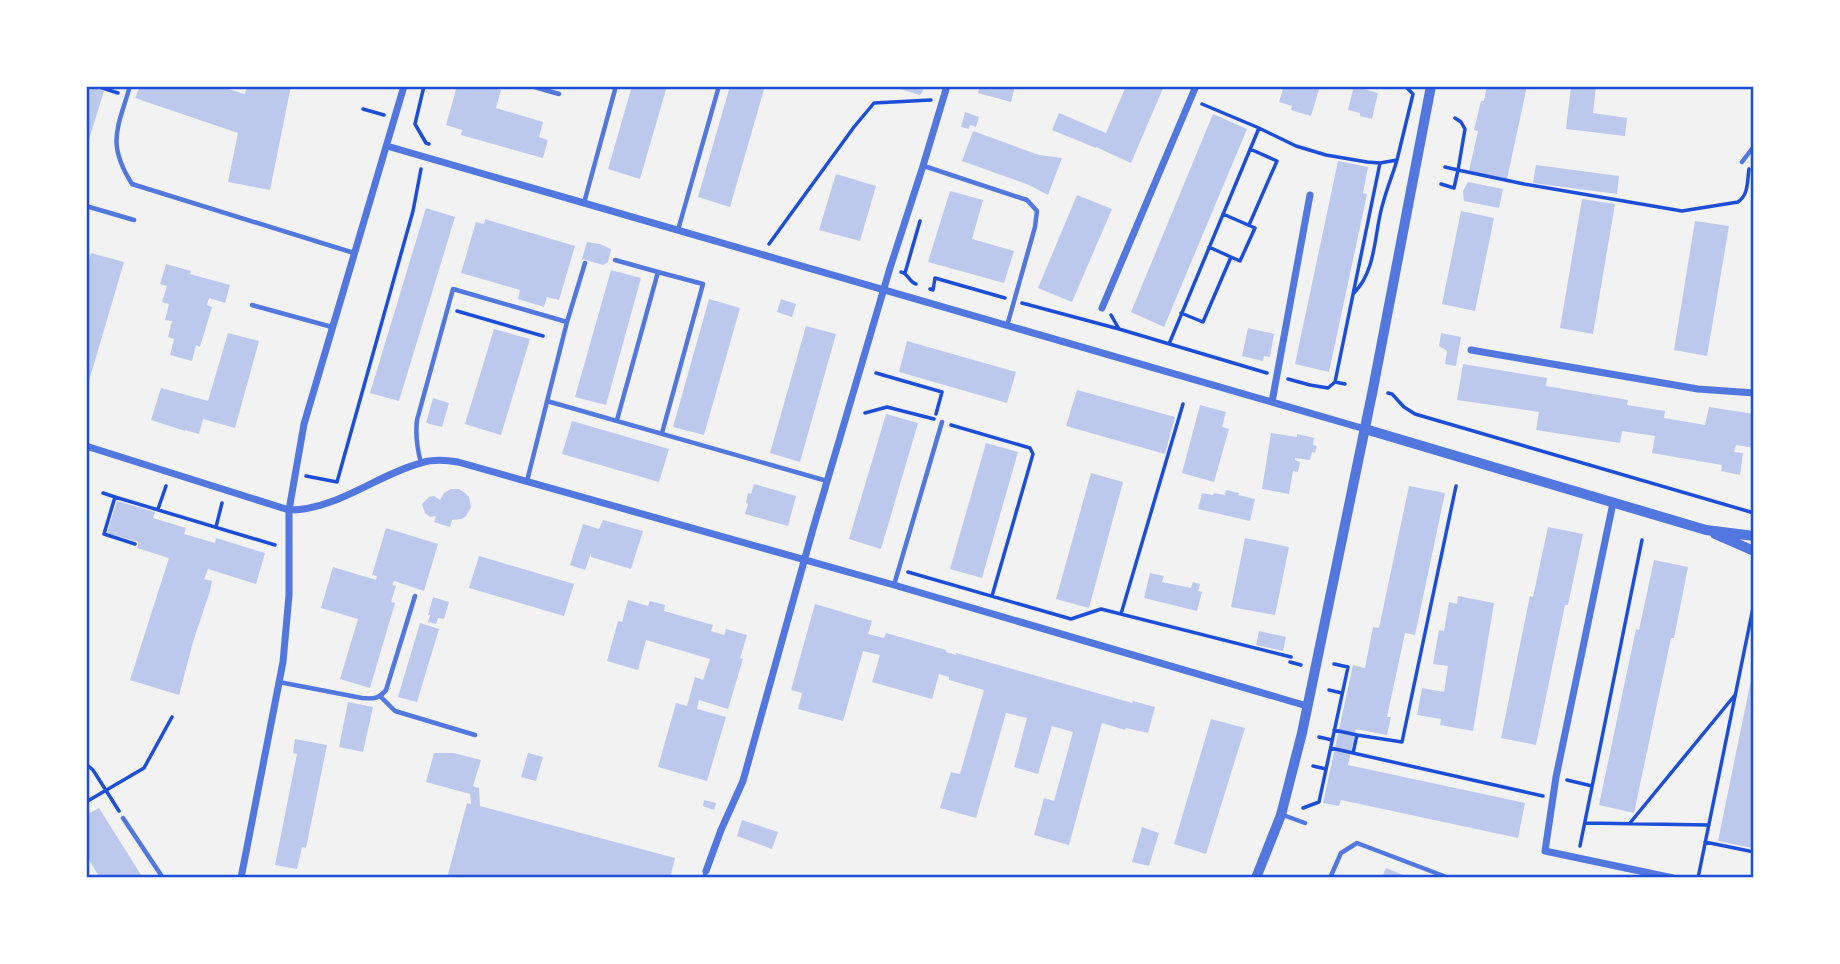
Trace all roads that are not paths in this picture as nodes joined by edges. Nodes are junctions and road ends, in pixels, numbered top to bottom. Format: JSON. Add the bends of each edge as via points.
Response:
{"nodes":[{"id":1,"x":130,"y":86,"type":"edge"},
{"id":2,"x":404,"y":86,"type":"edge"},
{"id":3,"x":531,"y":86,"type":"edge"},
{"id":4,"x":617,"y":86,"type":"edge"},
{"id":5,"x":719,"y":86,"type":"edge"},
{"id":6,"x":947,"y":86,"type":"edge"},
{"id":7,"x":1196,"y":86,"type":"edge"},
{"id":8,"x":1431,"y":86,"type":"edge"},
{"id":9,"x":559,"y":93,"type":"dead end"},
{"id":10,"x":387,"y":146,"type":"junction"},
{"id":11,"x":1754,"y":146,"type":"edge"},
{"id":12,"x":1742,"y":162,"type":"dead end"},
{"id":13,"x":923,"y":166,"type":"junction"},
{"id":14,"x":1310,"y":195,"type":"dead end"},
{"id":15,"x":584,"y":204,"type":"junction"},
{"id":16,"x":86,"y":206,"type":"edge"},
{"id":17,"x":134,"y":220,"type":"dead end"},
{"id":18,"x":678,"y":231,"type":"junction"},
{"id":19,"x":354,"y":253,"type":"junction"},
{"id":20,"x":615,"y":260,"type":"dead end"},
{"id":21,"x":585,"y":263,"type":"dead end"},
{"id":22,"x":658,"y":272,"type":"junction"},
{"id":23,"x":883,"y":291,"type":"junction"},
{"id":24,"x":252,"y":305,"type":"dead end"},
{"id":25,"x":1102,"y":308,"type":"dead end"},
{"id":26,"x":568,"y":322,"type":"junction"},
{"id":27,"x":1007,"y":326,"type":"junction"},
{"id":28,"x":333,"y":328,"type":"junction"},
{"id":29,"x":1471,"y":350,"type":"dead end"},
{"id":30,"x":1754,"y":393,"type":"edge"},
{"id":31,"x":548,"y":401,"type":"junction"},
{"id":32,"x":1272,"y":402,"type":"junction"},
{"id":33,"x":617,"y":420,"type":"junction"},
{"id":34,"x":942,"y":422,"type":"road end"},
{"id":35,"x":1365,"y":429,"type":"junction"},
{"id":36,"x":662,"y":433,"type":"junction"},
{"id":37,"x":86,"y":446,"type":"edge"},
{"id":38,"x":421,"y":463,"type":"junction"},
{"id":39,"x":527,"y":481,"type":"junction"},
{"id":40,"x":827,"y":481,"type":"junction"},
{"id":41,"x":1613,"y":503,"type":"junction"},
{"id":42,"x":289,"y":510,"type":"junction"},
{"id":43,"x":1706,"y":530,"type":"junction"},
{"id":44,"x":1754,"y":536,"type":"edge"},
{"id":45,"x":1754,"y":551,"type":"edge"},
{"id":46,"x":805,"y":560,"type":"junction"},
{"id":47,"x":894,"y":585,"type":"junction"},
{"id":48,"x":415,"y":596,"type":"dead end"},
{"id":49,"x":279,"y":682,"type":"junction"},
{"id":50,"x":381,"y":697,"type":"junction"},
{"id":51,"x":1307,"y":706,"type":"junction"},
{"id":52,"x":475,"y":735,"type":"dead end"},
{"id":53,"x":1281,"y":815,"type":"junction"},
{"id":54,"x":124,"y":818,"type":"road end"},
{"id":55,"x":1305,"y":823,"type":"dead end"},
{"id":56,"x":705,"y":875,"type":"edge"},
{"id":57,"x":163,"y":878,"type":"edge"},
{"id":58,"x":241,"y":878,"type":"edge"},
{"id":59,"x":1256,"y":878,"type":"edge"},
{"id":60,"x":1329,"y":878,"type":"edge"},
{"id":61,"x":1449,"y":878,"type":"edge"},
{"id":62,"x":1673,"y":878,"type":"edge"}],
"edges":[{"from":1,"to":19,"type":"lane","via":[[116,135],[117,154],[132,184]]},
{"from":2,"to":10,"type":"street"},
{"from":3,"to":9,"type":"lane"},
{"from":4,"to":15,"type":"lane"},
{"from":5,"to":18,"type":"lane"},
{"from":6,"to":13,"type":"street"},
{"from":7,"to":25,"type":"street"},
{"from":8,"to":35,"type":"street"},
{"from":10,"to":15,"type":"street"},
{"from":10,"to":19,"type":"street"},
{"from":11,"to":12,"type":"lane"},
{"from":13,"to":23,"type":"street"},
{"from":13,"to":27,"type":"lane","via":[[1027,200],[1037,211]]},
{"from":14,"to":32,"type":"street"},
{"from":15,"to":18,"type":"street"},
{"from":16,"to":17,"type":"lane"},
{"from":18,"to":23,"type":"street"},
{"from":19,"to":28,"type":"street"},
{"from":20,"to":22,"type":"lane"},
{"from":21,"to":26,"type":"lane"},
{"from":22,"to":33,"type":"lane"},
{"from":22,"to":36,"type":"lane","via":[[703,284]]},
{"from":23,"to":27,"type":"street"},
{"from":23,"to":40,"type":"street"},
{"from":24,"to":28,"type":"lane"},
{"from":26,"to":31,"type":"lane"},
{"from":26,"to":38,"type":"lane","via":[[453,289],[417,420]]},
{"from":27,"to":32,"type":"street"},
{"from":28,"to":42,"type":"street","via":[[304,424]]},
{"from":29,"to":30,"type":"street","via":[[1698,389]]},
{"from":31,"to":33,"type":"lane"},
{"from":31,"to":39,"type":"lane"},
{"from":32,"to":35,"type":"street"},
{"from":33,"to":36,"type":"lane"},
{"from":34,"to":47,"type":"lane"},
{"from":35,"to":41,"type":"street"},
{"from":35,"to":51,"type":"street"},
{"from":36,"to":40,"type":"lane"},
{"from":37,"to":42,"type":"street"},
{"from":38,"to":39,"type":"street","via":[[458,462]]},
{"from":38,"to":42,"type":"street","via":[[320,507]]},
{"from":39,"to":46,"type":"street"},
{"from":40,"to":46,"type":"street"},
{"from":41,"to":43,"type":"street"},
{"from":41,"to":62,"type":"street","via":[[1545,851]]},
{"from":42,"to":49,"type":"street","via":[[289,595]]},
{"from":43,"to":44,"type":"street"},
{"from":43,"to":45,"type":"street"},
{"from":46,"to":47,"type":"street"},
{"from":46,"to":56,"type":"street","via":[[743,781]]},
{"from":47,"to":51,"type":"street"},
{"from":48,"to":50,"type":"lane"},
{"from":49,"to":50,"type":"lane","via":[[362,698]]},
{"from":49,"to":58,"type":"street"},
{"from":50,"to":52,"type":"lane","via":[[396,711]]},
{"from":51,"to":53,"type":"street"},
{"from":53,"to":55,"type":"lane"},
{"from":53,"to":59,"type":"street"},
{"from":54,"to":57,"type":"lane"},
{"from":60,"to":61,"type":"lane","via":[[1340,853],[1357,844]]}]}
